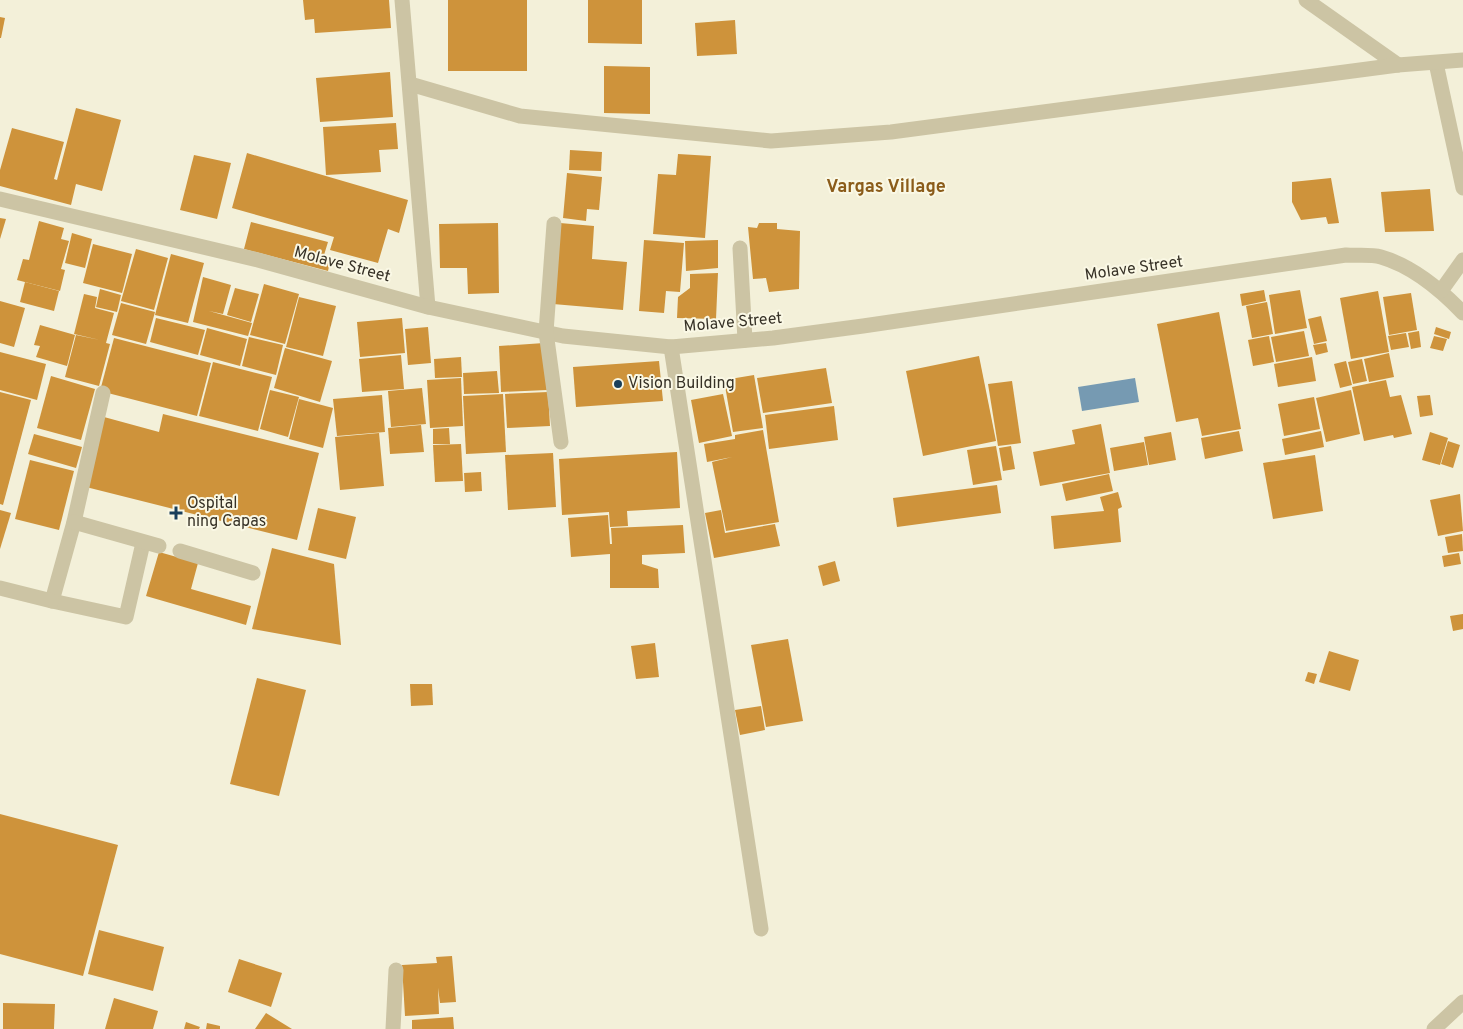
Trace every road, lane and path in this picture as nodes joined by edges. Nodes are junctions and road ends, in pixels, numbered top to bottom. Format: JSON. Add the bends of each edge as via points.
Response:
{"nodes":[{"id":1,"x":402,"y":0,"type":"edge"},
{"id":2,"x":1306,"y":0,"type":"edge"},
{"id":3,"x":1463,"y":60,"type":"edge"},
{"id":4,"x":1436,"y":64,"type":"junction"},
{"id":5,"x":1398,"y":65,"type":"junction"},
{"id":6,"x":410,"y":84,"type":"junction"},
{"id":7,"x":1463,"y":188,"type":"edge"},
{"id":8,"x":0,"y":199,"type":"edge"},
{"id":9,"x":554,"y":224,"type":"dead end"},
{"id":10,"x":740,"y":248,"type":"dead end"},
{"id":11,"x":1463,"y":260,"type":"edge"},
{"id":12,"x":1441,"y":291,"type":"junction"},
{"id":13,"x":428,"y":307,"type":"junction"},
{"id":14,"x":1463,"y":313,"type":"edge"},
{"id":15,"x":546,"y":332,"type":"junction"},
{"id":16,"x":745,"y":340,"type":"junction"},
{"id":17,"x":671,"y":347,"type":"junction"},
{"id":18,"x":103,"y":393,"type":"dead end"},
{"id":19,"x":561,"y":442,"type":"dead end"},
{"id":20,"x":74,"y":522,"type":"junction"},
{"id":21,"x":143,"y":543,"type":"junction"},
{"id":22,"x":159,"y":546,"type":"dead end"},
{"id":23,"x":180,"y":551,"type":"dead end"},
{"id":24,"x":253,"y":572,"type":"dead end"},
{"id":25,"x":0,"y":588,"type":"edge"},
{"id":26,"x":52,"y":601,"type":"junction"},
{"id":27,"x":760,"y":929,"type":"dead end"},
{"id":28,"x":396,"y":970,"type":"dead end"},
{"id":29,"x":1463,"y":1002,"type":"edge"},
{"id":30,"x":393,"y":1029,"type":"edge"},
{"id":31,"x":1434,"y":1029,"type":"edge"}],
"edges":[{"from":1,"to":6,"type":"street"},
{"from":2,"to":5,"type":"street"},
{"from":3,"to":4,"type":"street"},
{"from":4,"to":5,"type":"street"},
{"from":4,"to":7,"type":"street"},
{"from":5,"to":6,"type":"street","via":[[891,132],[772,141],[520,116]]},
{"from":6,"to":13,"type":"street"},
{"from":8,"to":13,"type":"street","name":"Molave Street","via":[[258,260]]},
{"from":9,"to":15,"type":"street"},
{"from":10,"to":16,"type":"street"},
{"from":11,"to":12,"type":"street"},
{"from":12,"to":14,"type":"street","name":"Molave Street"},
{"from":12,"to":16,"type":"street","name":"Molave Street","via":[[1380,257],[1346,255],[979,310]]},
{"from":13,"to":15,"type":"street","name":"Molave Street"},
{"from":15,"to":17,"type":"street","name":"Molave Street"},
{"from":15,"to":19,"type":"street"},
{"from":16,"to":17,"type":"street","name":"Molave Street"},
{"from":17,"to":27,"type":"street"},
{"from":18,"to":20,"type":"street"},
{"from":20,"to":21,"type":"street"},
{"from":20,"to":26,"type":"street"},
{"from":21,"to":22,"type":"street"},
{"from":21,"to":26,"type":"street","via":[[126,617]]},
{"from":23,"to":24,"type":"street"},
{"from":25,"to":26,"type":"street"},
{"from":28,"to":30,"type":"street"},
{"from":29,"to":31,"type":"street"}]}
